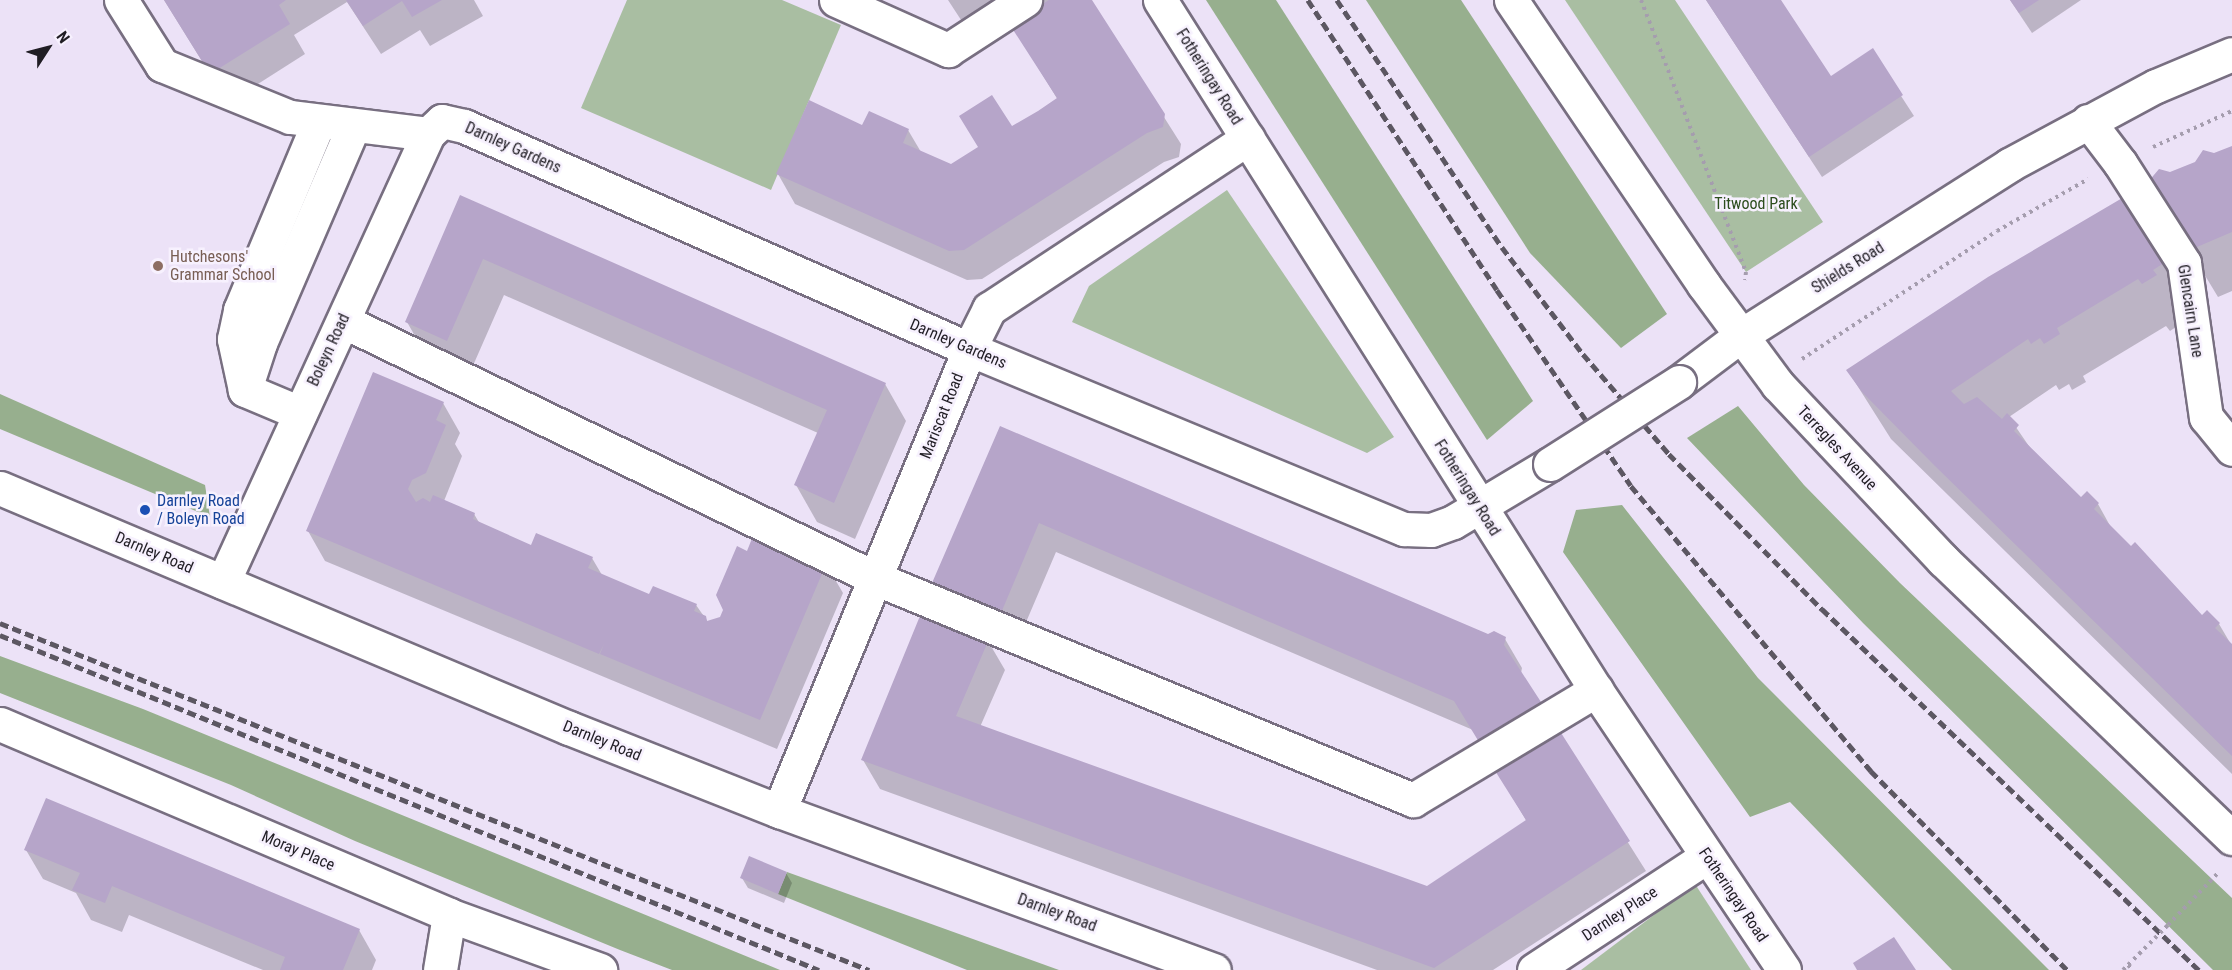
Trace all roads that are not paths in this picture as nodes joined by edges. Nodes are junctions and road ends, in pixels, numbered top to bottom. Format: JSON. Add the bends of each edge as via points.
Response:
{"nodes":[{"id":1,"x":121,"y":0,"type":"edge"},
{"id":2,"x":836,"y":0,"type":"edge"},
{"id":3,"x":1024,"y":0,"type":"edge"},
{"id":4,"x":1160,"y":0,"type":"edge"},
{"id":5,"x":1511,"y":0,"type":"edge"},
{"id":6,"x":2232,"y":54,"type":"edge"},
{"id":7,"x":319,"y":121,"type":"junction"},
{"id":8,"x":2088,"y":121,"type":"junction"},
{"id":9,"x":354,"y":125,"type":"junction"},
{"id":10,"x":435,"y":128,"type":"junction"},
{"id":11,"x":1248,"y":138,"type":"junction"},
{"id":12,"x":343,"y":321,"type":"junction"},
{"id":13,"x":1740,"y":336,"type":"junction"},
{"id":14,"x":969,"y":349,"type":"junction"},
{"id":15,"x":245,"y":390,"type":"junction"},
{"id":16,"x":300,"y":413,"type":"junction"},
{"id":17,"x":2232,"y":449,"type":"edge"},
{"id":18,"x":0,"y":488,"type":"edge"},
{"id":19,"x":1480,"y":509,"type":"junction"},
{"id":20,"x":877,"y":579,"type":"junction"},
{"id":21,"x":223,"y":582,"type":"junction"},
{"id":22,"x":1596,"y":690,"type":"junction"},
{"id":23,"x":0,"y":724,"type":"edge"},
{"id":24,"x":779,"y":811,"type":"junction"},
{"id":25,"x":2228,"y":852,"type":"edge"},
{"id":26,"x":1707,"y":857,"type":"junction"},
{"id":27,"x":449,"y":915,"type":"junction"},
{"id":28,"x":440,"y":970,"type":"edge"},
{"id":29,"x":600,"y":970,"type":"edge"},
{"id":30,"x":1214,"y":970,"type":"edge"},
{"id":31,"x":1534,"y":970,"type":"edge"},
{"id":32,"x":1784,"y":970,"type":"edge"}],
"edges":[{"from":1,"to":7,"type":"street","name":"Darnley Gardens","via":[[162,65],[290,117]]},
{"from":2,"to":3,"type":"street","via":[[948,50]]},
{"from":4,"to":11,"type":"street","name":"Fotheringay Road"},
{"from":5,"to":13,"type":"street","name":"Terregles Avenue"},
{"from":6,"to":8,"type":"street","name":"Shields Road"},
{"from":7,"to":9,"type":"street","name":"Darnley Gardens"},
{"from":7,"to":15,"type":"street","via":[[240,310],[234,339]]},
{"from":8,"to":13,"type":"street","name":"Shields Road","via":[[2009,165]]},
{"from":8,"to":17,"type":"street","name":"Glencairn Lane","via":[[2184,263],[2206,417]]},
{"from":9,"to":10,"type":"street","name":"Darnley Gardens"},
{"from":9,"to":15,"type":"street","via":[[260,343]]},
{"from":10,"to":12,"type":"street","name":"Boleyn Road"},
{"from":10,"to":14,"type":"street","name":"Darnley Gardens","via":[[464,126]]},
{"from":11,"to":14,"type":"street","name":"Mariscat Road","via":[[989,309]]},
{"from":11,"to":19,"type":"street","name":"Fotheringay Road"},
{"from":12,"to":16,"type":"street","name":"Boleyn Road"},
{"from":12,"to":20,"type":"street"},
{"from":13,"to":19,"type":"street","name":"Shields Road","bridge":true,"via":[[1679,382]]},
{"from":13,"to":25,"type":"street","name":"Terregles Avenue","via":[[1823,436]]},
{"from":14,"to":19,"type":"street","name":"Darnley Gardens","via":[[1404,529],[1431,530]]},
{"from":14,"to":20,"type":"street","name":"Mariscat Road"},
{"from":15,"to":16,"type":"street"},
{"from":16,"to":21,"type":"street","name":"Boleyn Road"},
{"from":18,"to":21,"type":"street","name":"Darnley Road"},
{"from":19,"to":22,"type":"street","name":"Fotheringay Road"},
{"from":20,"to":22,"type":"street","via":[[1413,800]]},
{"from":20,"to":24,"type":"street","name":"Mariscat Road"},
{"from":21,"to":24,"type":"street","name":"Darnley Road","via":[[558,724]]},
{"from":22,"to":26,"type":"street","name":"Fotheringay Road"},
{"from":23,"to":27,"type":"street","name":"Moray Place"},
{"from":24,"to":30,"type":"street","name":"Darnley Road"},
{"from":26,"to":31,"type":"street","name":"Darnley Place"},
{"from":26,"to":32,"type":"street","name":"Fotheringay Road"},
{"from":27,"to":28,"type":"street"},
{"from":27,"to":29,"type":"street","name":"Moray Place"}]}
